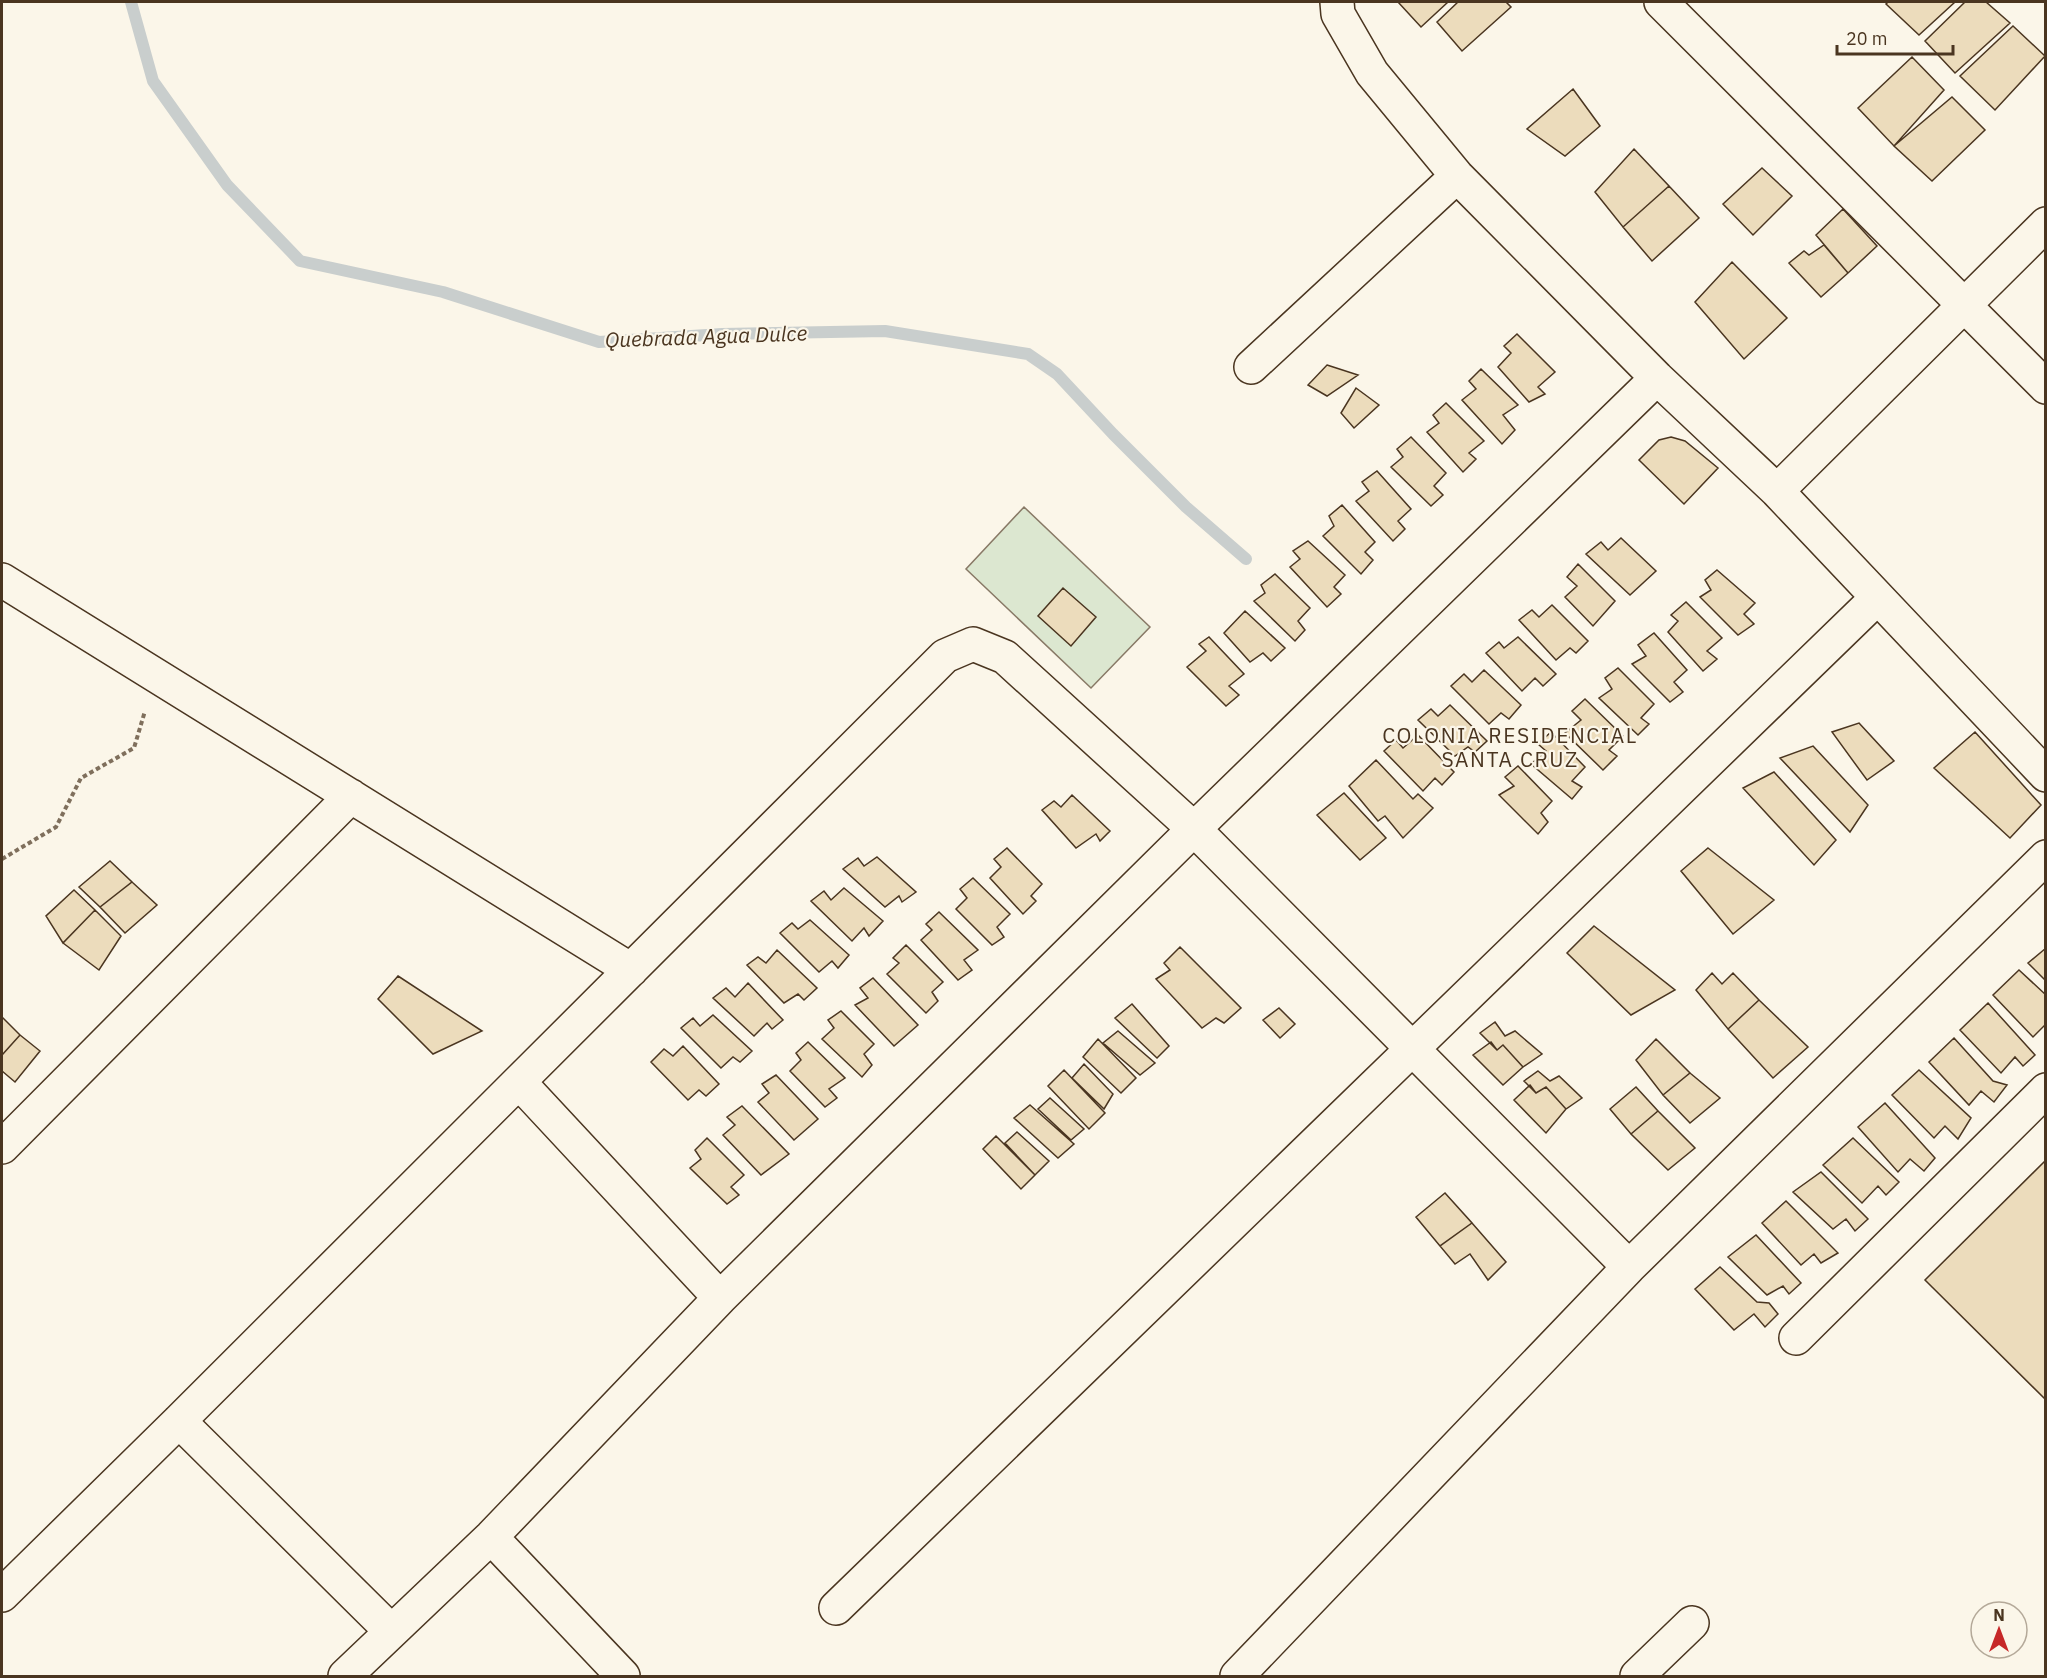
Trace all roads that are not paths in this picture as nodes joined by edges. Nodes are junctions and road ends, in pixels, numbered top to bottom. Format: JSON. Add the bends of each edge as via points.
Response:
{"nodes":[{"id":1,"x":1337,"y":2,"type":"edge"},
{"id":2,"x":1661,"y":2,"type":"edge"},
{"id":3,"x":1457,"y":176,"type":"junction"},
{"id":4,"x":2046,"y":224,"type":"edge"},
{"id":5,"x":1965,"y":305,"type":"junction"},
{"id":6,"x":1251,"y":367,"type":"dead end"},
{"id":7,"x":1657,"y":378,"type":"junction"},
{"id":8,"x":2046,"y":387,"type":"edge"},
{"id":9,"x":1777,"y":491,"type":"junction"},
{"id":10,"x":6,"y":588,"type":"edge"},
{"id":11,"x":1877,"y":598,"type":"junction"},
{"id":12,"x":2046,"y":775,"type":"edge"},
{"id":13,"x":351,"y":796,"type":"junction"},
{"id":14,"x":1194,"y":829,"type":"junction"},
{"id":15,"x":2046,"y":857,"type":"edge"},
{"id":16,"x":631,"y":970,"type":"junction"},
{"id":17,"x":1412,"y":1048,"type":"junction"},
{"id":18,"x":519,"y":1082,"type":"junction"},
{"id":19,"x":2046,"y":1090,"type":"edge"},
{"id":20,"x":2,"y":1147,"type":"edge"},
{"id":21,"x":1629,"y":1267,"type":"junction"},
{"id":22,"x":720,"y":1298,"type":"junction"},
{"id":23,"x":1796,"y":1338,"type":"dead end"},
{"id":24,"x":179,"y":1421,"type":"junction"},
{"id":25,"x":490,"y":1537,"type":"junction"},
{"id":26,"x":2,"y":1595,"type":"edge"},
{"id":27,"x":836,"y":1608,"type":"dead end"},
{"id":28,"x":1692,"y":1623,"type":"dead end"},
{"id":29,"x":391,"y":1631,"type":"junction"},
{"id":30,"x":345,"y":1677,"type":"edge"},
{"id":31,"x":623,"y":1677,"type":"edge"},
{"id":32,"x":1237,"y":1677,"type":"edge"},
{"id":33,"x":1637,"y":1677,"type":"edge"}],
"edges":[{"from":1,"to":3,"type":"street","via":[[1338,14],[1372,73]]},
{"from":2,"to":5,"type":"street"},
{"from":3,"to":6,"type":"street"},
{"from":3,"to":7,"type":"street"},
{"from":4,"to":5,"type":"street"},
{"from":5,"to":8,"type":"street"},
{"from":5,"to":9,"type":"street"},
{"from":7,"to":9,"type":"street"},
{"from":7,"to":14,"type":"street"},
{"from":9,"to":11,"type":"street"},
{"from":10,"to":13,"type":"street"},
{"from":11,"to":12,"type":"street"},
{"from":11,"to":17,"type":"street"},
{"from":13,"to":16,"type":"street"},
{"from":13,"to":20,"type":"street"},
{"from":14,"to":16,"type":"street","via":[[1005,657],[973,644],[945,656]]},
{"from":14,"to":17,"type":"street"},
{"from":14,"to":22,"type":"street"},
{"from":15,"to":21,"type":"street"},
{"from":16,"to":18,"type":"street"},
{"from":17,"to":21,"type":"street"},
{"from":17,"to":27,"type":"street"},
{"from":18,"to":22,"type":"street"},
{"from":18,"to":24,"type":"street"},
{"from":19,"to":23,"type":"street"},
{"from":21,"to":32,"type":"street"},
{"from":22,"to":25,"type":"street"},
{"from":24,"to":26,"type":"street"},
{"from":24,"to":29,"type":"street"},
{"from":25,"to":29,"type":"street"},
{"from":25,"to":31,"type":"street"},
{"from":28,"to":33,"type":"street"},
{"from":29,"to":30,"type":"street"}]}
